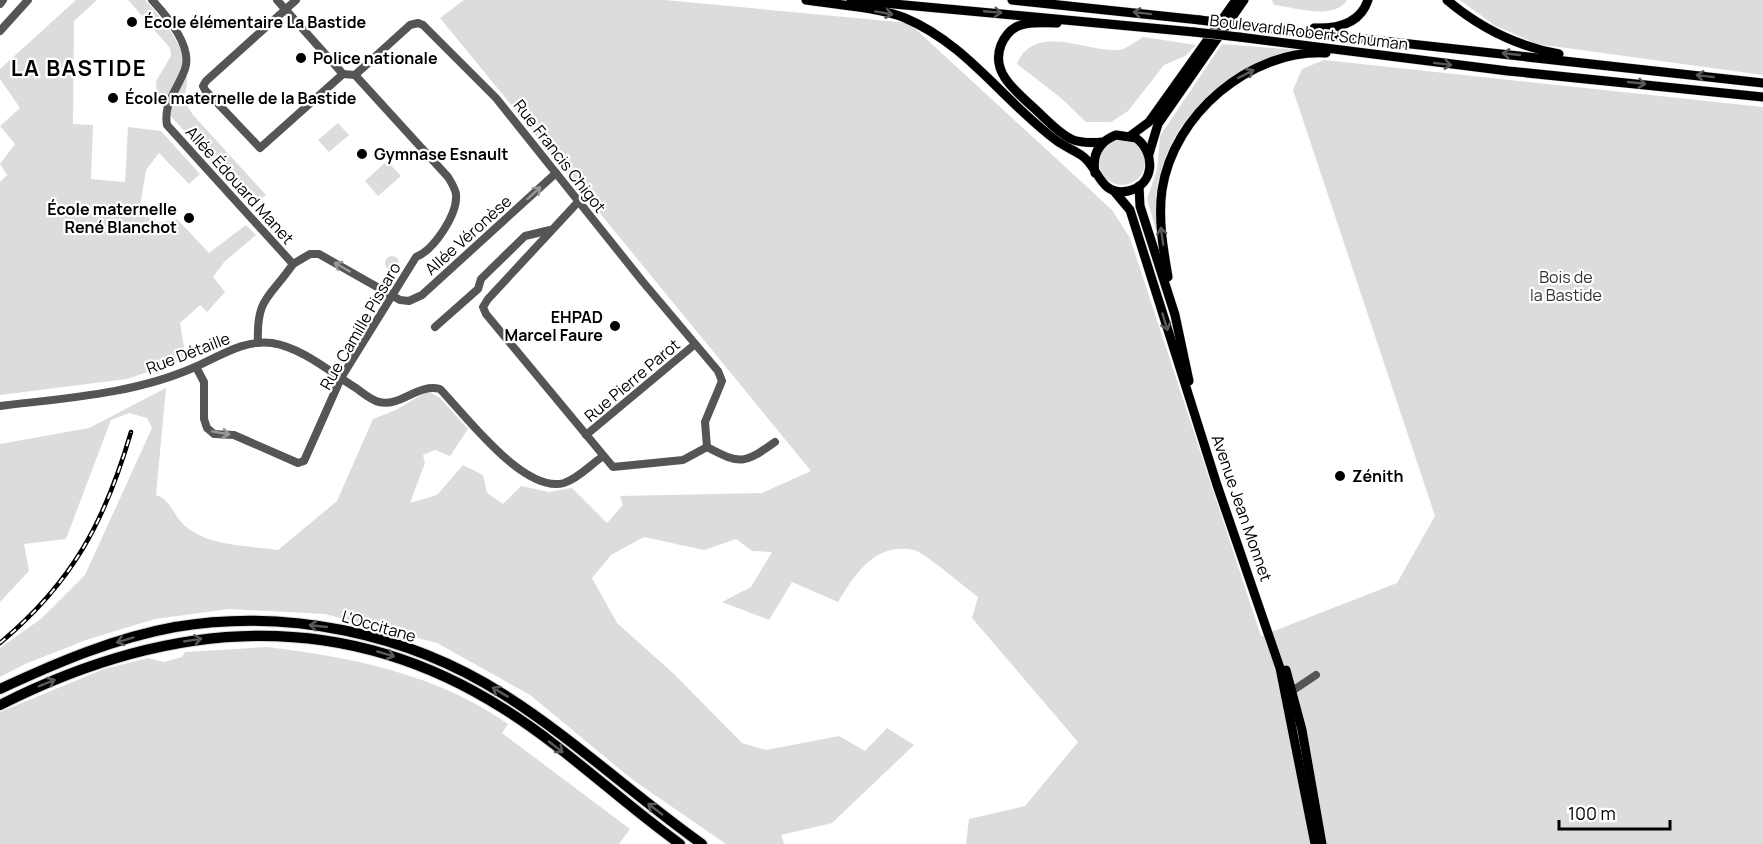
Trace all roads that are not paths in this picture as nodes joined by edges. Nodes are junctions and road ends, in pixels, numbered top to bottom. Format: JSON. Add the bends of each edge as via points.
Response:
{"nodes":[{"id":1,"x":3,"y":0,"type":"edge"},
{"id":2,"x":28,"y":0,"type":"edge"},
{"id":3,"x":152,"y":0,"type":"edge"},
{"id":4,"x":277,"y":0,"type":"edge"},
{"id":5,"x":296,"y":0,"type":"edge"},
{"id":6,"x":806,"y":0,"type":"edge"},
{"id":7,"x":851,"y":0,"type":"edge"},
{"id":8,"x":1012,"y":0,"type":"edge"},
{"id":9,"x":1051,"y":0,"type":"edge"},
{"id":10,"x":1236,"y":0,"type":"edge"},
{"id":11,"x":1244,"y":0,"type":"edge"},
{"id":12,"x":1250,"y":0,"type":"edge"},
{"id":13,"x":1368,"y":0,"type":"edge"},
{"id":14,"x":1447,"y":0,"type":"edge"},
{"id":15,"x":0,"y":4,"type":"edge"},
{"id":16,"x":1079,"y":6,"type":"junction"},
{"id":17,"x":286,"y":9,"type":"junction"},
{"id":18,"x":1093,"y":21,"type":"junction"},
{"id":19,"x":1258,"y":27,"type":"junction"},
{"id":20,"x":0,"y":32,"type":"edge"},
{"id":21,"x":1380,"y":56,"type":"junction"},
{"id":22,"x":1205,"y":59,"type":"junction"},
{"id":23,"x":1635,"y":68,"type":"junction"},
{"id":24,"x":343,"y":74,"type":"junction"},
{"id":25,"x":355,"y":75,"type":"junction"},
{"id":26,"x":1763,"y":83,"type":"edge"},
{"id":27,"x":1763,"y":97,"type":"edge"},
{"id":28,"x":1130,"y":136,"type":"junction"},
{"id":29,"x":1103,"y":142,"type":"junction"},
{"id":30,"x":1149,"y":154,"type":"junction"},
{"id":31,"x":1095,"y":172,"type":"junction"},
{"id":32,"x":556,"y":173,"type":"junction"},
{"id":33,"x":1139,"y":186,"type":"junction"},
{"id":34,"x":1114,"y":191,"type":"junction"},
{"id":35,"x":579,"y":202,"type":"junction"},
{"id":36,"x":552,"y":229,"type":"junction"},
{"id":37,"x":293,"y":264,"type":"junction"},
{"id":38,"x":392,"y":295,"type":"junction"},
{"id":39,"x":1175,"y":315,"type":"junction"},
{"id":40,"x":435,"y":327,"type":"dead end"},
{"id":41,"x":258,"y":344,"type":"junction"},
{"id":42,"x":694,"y":345,"type":"junction"},
{"id":43,"x":196,"y":367,"type":"junction"},
{"id":44,"x":341,"y":378,"type":"junction"},
{"id":45,"x":0,"y":406,"type":"edge"},
{"id":46,"x":586,"y":435,"type":"junction"},
{"id":47,"x":775,"y":442,"type":"dead end"},
{"id":48,"x":707,"y":447,"type":"junction"},
{"id":49,"x":602,"y":457,"type":"junction"},
{"id":50,"x":1316,"y":675,"type":"dead end"},
{"id":51,"x":0,"y":689,"type":"edge"},
{"id":52,"x":1292,"y":691,"type":"junction"},
{"id":53,"x":0,"y":705,"type":"edge"},
{"id":54,"x":680,"y":844,"type":"edge"},
{"id":55,"x":702,"y":844,"type":"edge"},
{"id":56,"x":1315,"y":844,"type":"edge"},
{"id":57,"x":1322,"y":844,"type":"edge"}],
"edges":[{"from":1,"to":15,"type":"street"},
{"from":2,"to":20,"type":"street"},
{"from":3,"to":37,"type":"street","name":"Allée Édouard Manet","via":[[166,15],[186,58],[186,67],[167,106],[167,125]]},
{"from":4,"to":17,"type":"street"},
{"from":5,"to":17,"type":"street"},
{"from":6,"to":31,"type":"main road","one_way":true,"via":[[902,16],[936,33],[1058,141],[1082,156]]},
{"from":7,"to":18,"type":"main road","name":"Boulevard Robert Schuman","one_way":true},
{"from":8,"to":16,"type":"main road","name":"Boulevard Robert Schuman"},
{"from":9,"to":16,"type":"main road"},
{"from":10,"to":28,"type":"main road","via":[[1149,122]]},
{"from":11,"to":22,"type":"main road"},
{"from":12,"to":22,"type":"main road"},
{"from":13,"to":19,"type":"main road","via":[[1360,15],[1345,25]]},
{"from":14,"to":23,"type":"main road","via":[[1477,24],[1522,46]]},
{"from":19,"to":16,"type":"main road","name":"Boulevard Robert Schuman","one_way":true,"bridge":true},
{"from":17,"to":24,"type":"street"},
{"from":17,"to":24,"type":"street","via":[[206,81],[203,86],[208,94],[260,148]]},
{"from":18,"to":21,"type":"main road","name":"Boulevard Robert Schuman","bridge":true},
{"from":18,"to":29,"type":"main road","via":[[1016,27],[1000,47],[999,63],[1010,86],[1061,132],[1073,140]]},
{"from":23,"to":19,"type":"main road","name":"Boulevard Robert Schuman","one_way":true},
{"from":21,"to":27,"type":"main road","name":"Boulevard Robert Schuman","one_way":true},
{"from":39,"to":21,"type":"main road","one_way":true,"via":[[1160,220],[1162,188],[1173,151],[1200,111],[1238,78],[1264,65],[1321,53]]},
{"from":22,"to":30,"type":"main road","via":[[1158,124]]},
{"from":26,"to":23,"type":"main road","name":"Boulevard Robert Schuman","one_way":true},
{"from":24,"to":25,"type":"street"},
{"from":25,"to":32,"type":"street","name":"Rue Francis Chigot","via":[[410,25],[423,25],[496,98]]},
{"from":25,"to":38,"type":"street","name":"Rue Camille Pissaro","via":[[454,188],[453,214],[428,252],[416,257]]},
{"from":28,"to":29,"type":"main road","via":[[1116,135]]},
{"from":28,"to":30,"type":"main road","via":[[1142,142]]},
{"from":29,"to":31,"type":"main road","via":[[1094,156]]},
{"from":30,"to":33,"type":"main road","via":[[1149,171]]},
{"from":31,"to":34,"type":"main road","via":[[1102,184]]},
{"from":32,"to":35,"type":"street","name":"Rue Francis Chigot"},
{"from":38,"to":32,"type":"street","name":"Allée Véronèse","one_way":true,"via":[[409,301],[422,295]]},
{"from":33,"to":34,"type":"main road"},
{"from":33,"to":39,"type":"main road","name":"Avenue Jean Monnet","via":[[1140,206]]},
{"from":34,"to":56,"type":"main road","name":"Avenue Jean Monnet","one_way":true,"via":[[1130,210],[1217,485],[1277,657]]},
{"from":35,"to":36,"type":"street"},
{"from":35,"to":42,"type":"street","name":"Rue Francis Chigot"},
{"from":36,"to":40,"type":"street","via":[[525,236],[481,279],[478,288]]},
{"from":36,"to":46,"type":"street","via":[[483,307]]},
{"from":38,"to":37,"type":"street","name":"Allée Édouard Manet","one_way":true,"via":[[318,254]]},
{"from":37,"to":41,"type":"street","name":"Allée Édouard Manet","via":[[264,299]]},
{"from":38,"to":44,"type":"street","name":"Rue Camille Pissaro"},
{"from":39,"to":52,"type":"main road","name":"Avenue Jean Monnet","via":[[1188,380]]},
{"from":41,"to":43,"type":"street","name":"Rue Détaille","via":[[238,347]]},
{"from":41,"to":44,"type":"street","name":"Rue Détaille","via":[[289,348]]},
{"from":42,"to":46,"type":"street","name":"Rue Pierre Parot"},
{"from":42,"to":48,"type":"street","name":"Rue Francis Chigot","via":[[722,381],[705,422]]},
{"from":43,"to":44,"type":"street","name":"Rue Camille Pissaro","one_way":true,"via":[[204,382],[205,424],[214,434],[234,435],[298,463],[307,458]]},
{"from":43,"to":45,"type":"street","name":"Rue Détaille","via":[[124,389]]},
{"from":44,"to":49,"type":"street","name":"Rue Détaille","via":[[380,402],[399,400],[423,388],[440,389],[519,471],[541,483],[573,479]]},
{"from":46,"to":49,"type":"street"},
{"from":47,"to":48,"type":"street","via":[[750,460],[733,460]]},
{"from":48,"to":49,"type":"street","via":[[682,460],[613,467]]},
{"from":50,"to":52,"type":"street"},
{"from":55,"to":51,"type":"highway","name":"L'Occitane","one_way":true,"via":[[501,693],[433,658],[348,631],[242,621],[175,627],[95,649]]},
{"from":52,"to":57,"type":"main road","name":"Avenue Jean Monnet"},
{"from":53,"to":54,"type":"highway","name":"L'Occitane","one_way":true,"via":[[95,664],[201,638],[286,636],[348,645],[408,661],[477,692],[531,727]]}]}
